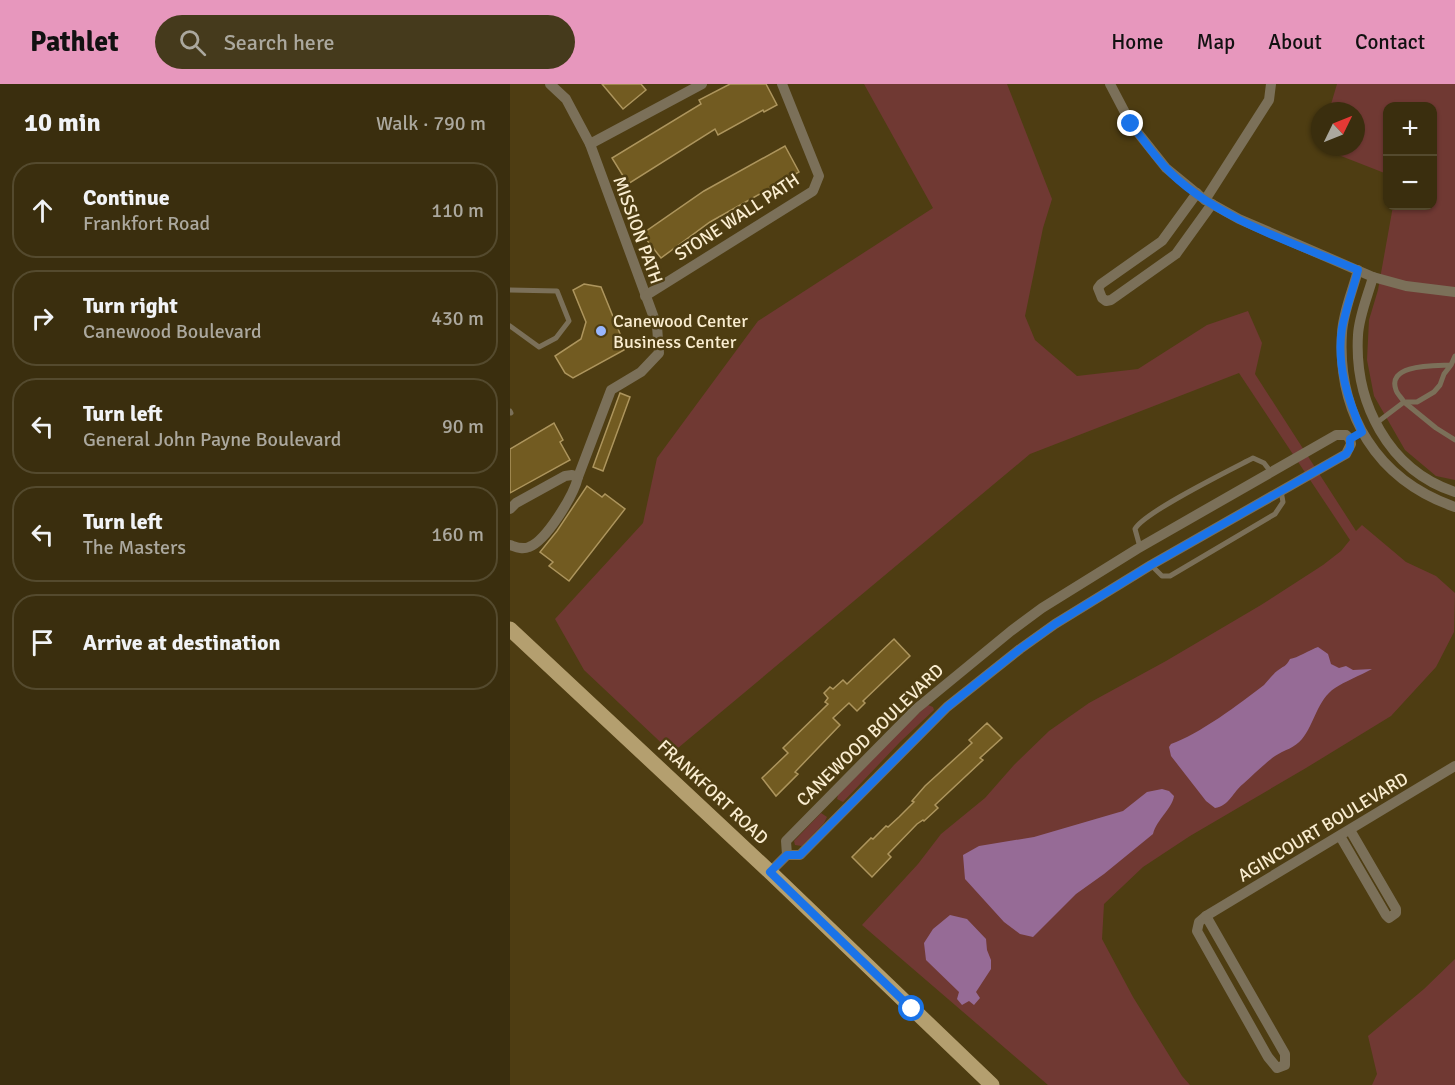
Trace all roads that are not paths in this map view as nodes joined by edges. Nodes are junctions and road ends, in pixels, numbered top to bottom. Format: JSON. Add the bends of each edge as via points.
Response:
{"nodes":[{"id":1,"x":550,"y":84,"type":"edge"},
{"id":2,"x":702,"y":84,"type":"edge"},
{"id":3,"x":782,"y":84,"type":"edge"},
{"id":4,"x":1110,"y":84,"type":"edge"},
{"id":5,"x":1270,"y":84,"type":"edge"},
{"id":6,"x":590,"y":144,"type":"junction"},
{"id":7,"x":1205,"y":199,"type":"junction"},
{"id":8,"x":1358,"y":270,"type":"junction"},
{"id":9,"x":1373,"y":277,"type":"junction"},
{"id":10,"x":510,"y":290,"type":"edge"},
{"id":11,"x":1455,"y":292,"type":"edge"},
{"id":12,"x":645,"y":296,"type":"junction"},
{"id":13,"x":510,"y":326,"type":"edge"},
{"id":14,"x":1455,"y":356,"type":"edge"},
{"id":15,"x":1451,"y":365,"type":"junction"},
{"id":16,"x":1404,"y":402,"type":"junction"},
{"id":17,"x":1375,"y":424,"type":"junction"},
{"id":18,"x":1362,"y":432,"type":"junction"},
{"id":19,"x":1350,"y":439,"type":"junction"},
{"id":20,"x":1455,"y":440,"type":"edge"},
{"id":21,"x":1271,"y":471,"type":"junction"},
{"id":22,"x":578,"y":477,"type":"junction"},
{"id":23,"x":1281,"y":490,"type":"junction"},
{"id":24,"x":1455,"y":492,"type":"edge"},
{"id":25,"x":1455,"y":507,"type":"edge"},
{"id":26,"x":510,"y":509,"type":"edge"},
{"id":27,"x":510,"y":545,"type":"edge"},
{"id":28,"x":1140,"y":547,"type":"junction"},
{"id":29,"x":1151,"y":565,"type":"junction"},
{"id":30,"x":510,"y":629,"type":"edge"},
{"id":31,"x":1455,"y":766,"type":"edge"},
{"id":32,"x":1350,"y":830,"type":"junction"},
{"id":33,"x":1340,"y":836,"type":"junction"},
{"id":34,"x":787,"y":855,"type":"junction"},
{"id":35,"x":770,"y":872,"type":"junction"},
{"id":36,"x":1206,"y":916,"type":"junction"},
{"id":37,"x":992,"y":1085,"type":"edge"}],
"edges":[{"from":1,"to":6,"type":"street","name":"MISSION PATH","via":[[566,99]]},
{"from":2,"to":6,"type":"street"},
{"from":3,"to":12,"type":"street","name":"STONE WALL PATH","via":[[819,176],[813,191]]},
{"from":4,"to":7,"type":"street","via":[[1131,124],[1166,168]]},
{"from":5,"to":7,"type":"street","via":[[1269,100]]},
{"from":6,"to":12,"type":"street","name":"MISSION PATH"},
{"from":7,"to":7,"type":"street","via":[[1176,254],[1111,300],[1102,298],[1098,288],[1101,284],[1162,240]]},
{"from":7,"to":8,"type":"street","via":[[1239,219]]},
{"from":8,"to":9,"type":"street"},
{"from":8,"to":18,"type":"street","via":[[1342,330],[1342,368],[1350,405]]},
{"from":9,"to":11,"type":"street"},
{"from":9,"to":17,"type":"street","via":[[1358,332],[1358,366]]},
{"from":10,"to":13,"type":"lane","via":[[557,291],[569,321],[556,338],[539,347]]},
{"from":12,"to":22,"type":"street","name":"MISSION PATH","via":[[657,326],[659,353],[641,372],[611,390]]},
{"from":14,"to":15,"type":"lane"},
{"from":15,"to":16,"type":"lane","via":[[1434,392],[1417,402]]},
{"from":15,"to":16,"type":"lane","via":[[1421,366],[1400,374],[1395,388]]},
{"from":16,"to":17,"type":"lane"},
{"from":16,"to":20,"type":"lane"},
{"from":17,"to":18,"type":"street","name":"CANEWOOD BOULEVARD"},
{"from":17,"to":24,"type":"street","via":[[1412,469]]},
{"from":18,"to":19,"type":"street","name":"CANEWOOD BOULEVARD"},
{"from":18,"to":25,"type":"street","via":[[1377,457],[1408,484]]},
{"from":19,"to":21,"type":"street","name":"CANEWOOD BOULEVARD","via":[[1336,435]]},
{"from":19,"to":23,"type":"street","name":"CANEWOOD BOULEVARD","via":[[1346,454]]},
{"from":21,"to":23,"type":"street"},
{"from":21,"to":28,"type":"street","name":"CANEWOOD BOULEVARD"},
{"from":21,"to":28,"type":"lane","via":[[1253,458],[1159,510],[1137,525]]},
{"from":22,"to":26,"type":"street","via":[[564,476]]},
{"from":22,"to":27,"type":"street","name":"MISSION PATH","via":[[543,537],[528,548]]},
{"from":23,"to":29,"type":"street","name":"CANEWOOD BOULEVARD"},
{"from":23,"to":29,"type":"lane","via":[[1283,502],[1275,514],[1170,576],[1162,576]]},
{"from":28,"to":34,"type":"street","name":"CANEWOOD BOULEVARD","via":[[1042,608],[934,693],[786,841]]},
{"from":29,"to":34,"type":"street","name":"CANEWOOD BOULEVARD","via":[[1055,624],[959,696],[800,855]]},
{"from":30,"to":35,"type":"main road","name":"FRANKFORT ROAD"},
{"from":31,"to":32,"type":"street","name":"AGINCOURT BOULEVARD"},
{"from":32,"to":33,"type":"street","name":"AGINCOURT BOULEVARD"},
{"from":32,"to":33,"type":"street","via":[[1396,909],[1393,917],[1386,915]]},
{"from":33,"to":36,"type":"street","name":"AGINCOURT BOULEVARD"},
{"from":34,"to":35,"type":"street","name":"CANEWOOD BOULEVARD"},
{"from":35,"to":37,"type":"main road","name":"FRANKFORT ROAD"},
{"from":36,"to":36,"type":"street","via":[[1198,922],[1197,931],[1268,1057],[1280,1069],[1285,1065],[1285,1054]]}]}
